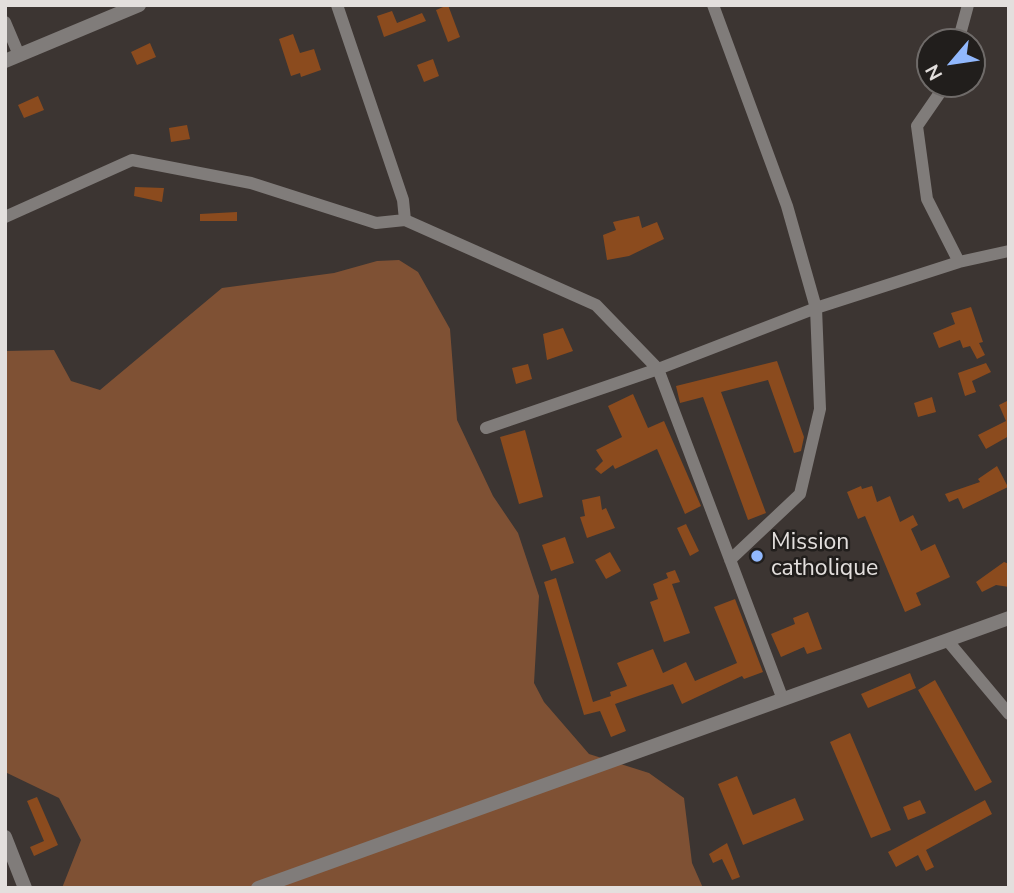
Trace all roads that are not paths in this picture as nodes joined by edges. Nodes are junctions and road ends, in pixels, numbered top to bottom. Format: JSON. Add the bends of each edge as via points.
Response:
{"nodes":[{"id":1,"x":139,"y":5,"type":"edge"},
{"id":2,"x":337,"y":5,"type":"edge"},
{"id":3,"x":713,"y":5,"type":"edge"},
{"id":4,"x":968,"y":5,"type":"edge"},
{"id":5,"x":5,"y":22,"type":"edge"},
{"id":6,"x":962,"y":28,"type":"edge"},
{"id":7,"x":19,"y":55,"type":"junction"},
{"id":8,"x":5,"y":61,"type":"edge"},
{"id":9,"x":936,"y":98,"type":"edge"},
{"id":10,"x":5,"y":217,"type":"edge"},
{"id":11,"x":405,"y":220,"type":"junction"},
{"id":12,"x":1009,"y":251,"type":"edge"},
{"id":13,"x":959,"y":262,"type":"junction"},
{"id":14,"x":816,"y":308,"type":"junction"},
{"id":15,"x":658,"y":369,"type":"junction"},
{"id":16,"x":486,"y":428,"type":"dead end"},
{"id":17,"x":730,"y":560,"type":"junction"},
{"id":18,"x":1009,"y":618,"type":"edge"},
{"id":19,"x":947,"y":640,"type":"junction"},
{"id":20,"x":782,"y":697,"type":"junction"},
{"id":21,"x":1009,"y":715,"type":"edge"},
{"id":22,"x":7,"y":844,"type":"edge"},
{"id":23,"x":25,"y":888,"type":"edge"},
{"id":24,"x":258,"y":888,"type":"edge"}],
"edges":[{"from":1,"to":7,"type":"street"},
{"from":2,"to":11,"type":"street","via":[[403,200]]},
{"from":3,"to":14,"type":"street","via":[[787,206]]},
{"from":4,"to":6,"type":"street"},
{"from":5,"to":7,"type":"street"},
{"from":7,"to":8,"type":"street"},
{"from":9,"to":13,"type":"street","via":[[917,126],[927,199]]},
{"from":10,"to":11,"type":"street","via":[[132,160],[251,183],[376,222]]},
{"from":11,"to":15,"type":"street","via":[[596,305]]},
{"from":12,"to":13,"type":"street"},
{"from":13,"to":14,"type":"street"},
{"from":14,"to":15,"type":"street"},
{"from":14,"to":17,"type":"street","via":[[820,410],[800,494]]},
{"from":15,"to":16,"type":"street"},
{"from":15,"to":17,"type":"street"},
{"from":17,"to":20,"type":"street"},
{"from":18,"to":19,"type":"street"},
{"from":19,"to":20,"type":"street"},
{"from":19,"to":21,"type":"street"},
{"from":20,"to":24,"type":"street"},
{"from":22,"to":23,"type":"street"}]}
